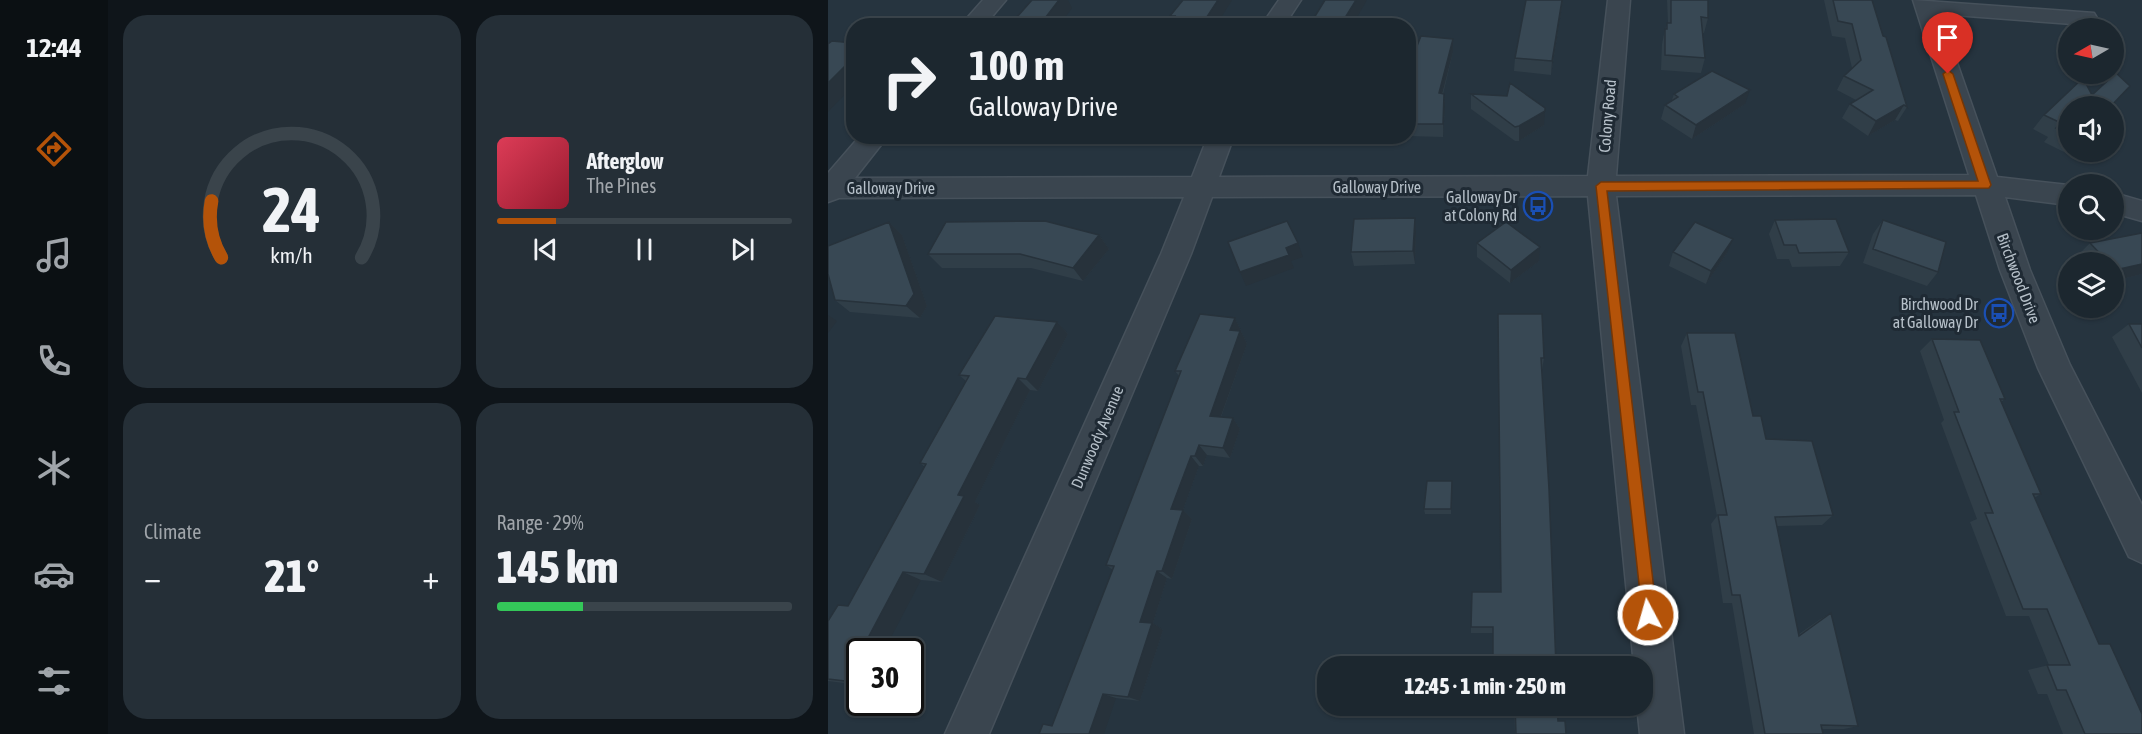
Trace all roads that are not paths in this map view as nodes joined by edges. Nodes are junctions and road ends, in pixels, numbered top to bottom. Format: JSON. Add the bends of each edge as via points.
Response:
{"nodes":[{"id":1,"x":995,"y":0,"type":"edge"},
{"id":2,"x":1290,"y":0,"type":"edge"},
{"id":3,"x":1619,"y":0,"type":"edge"},
{"id":4,"x":1925,"y":3,"type":"edge"},
{"id":5,"x":978,"y":18,"type":"edge"},
{"id":6,"x":1278,"y":18,"type":"edge"},
{"id":7,"x":2086,"y":18,"type":"dead end"},
{"id":8,"x":868,"y":144,"type":"edge"},
{"id":9,"x":1218,"y":144,"type":"edge"},
{"id":10,"x":1985,"y":185,"type":"junction"},
{"id":11,"x":1601,"y":186,"type":"junction"},
{"id":12,"x":1203,"y":187,"type":"junction"},
{"id":13,"x":829,"y":189,"type":"edge"},
{"id":14,"x":2058,"y":194,"type":"edge"},
{"id":15,"x":2124,"y":206,"type":"edge"},
{"id":16,"x":2142,"y":211,"type":"edge"},
{"id":17,"x":2142,"y":544,"type":"edge"},
{"id":18,"x":967,"y":734,"type":"edge"},
{"id":19,"x":1662,"y":734,"type":"edge"}],
"edges":[{"from":1,"to":5,"type":"street"},
{"from":2,"to":6,"type":"street"},
{"from":3,"to":11,"type":"street","name":"Colony Road"},
{"from":4,"to":7,"type":"street"},
{"from":4,"to":10,"type":"street","name":"Birchwood Drive"},
{"from":8,"to":13,"type":"street"},
{"from":9,"to":12,"type":"street","name":"Dunwoody Avenue"},
{"from":10,"to":11,"type":"street","name":"Galloway Drive"},
{"from":10,"to":14,"type":"street","name":"Galloway Drive"},
{"from":10,"to":17,"type":"street","name":"Birchwood Drive","via":[[2055,368]]},
{"from":11,"to":12,"type":"street","name":"Galloway Drive"},
{"from":11,"to":19,"type":"street","name":"Colony Road"},
{"from":12,"to":13,"type":"street","name":"Galloway Drive"},
{"from":12,"to":18,"type":"street","name":"Dunwoody Avenue"},
{"from":15,"to":16,"type":"street"}]}
